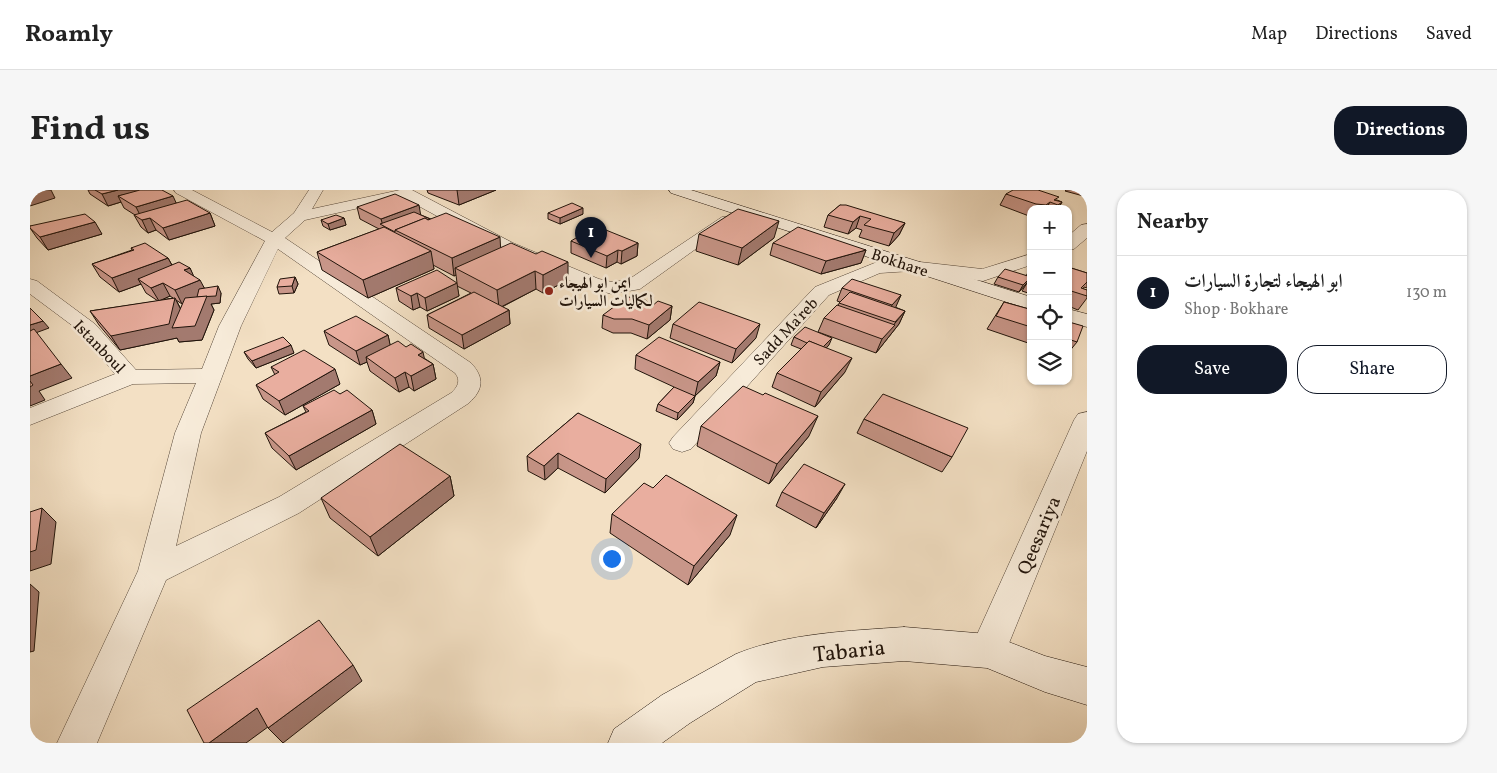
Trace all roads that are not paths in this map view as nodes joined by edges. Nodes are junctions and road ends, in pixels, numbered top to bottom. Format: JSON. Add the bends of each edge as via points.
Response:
{"nodes":[{"id":1,"x":181,"y":190,"type":"edge"},
{"id":2,"x":316,"y":190,"type":"edge"},
{"id":3,"x":676,"y":190,"type":"edge"},
{"id":4,"x":410,"y":191,"type":"edge"},
{"id":5,"x":740,"y":212,"type":"junction"},
{"id":6,"x":300,"y":216,"type":"junction"},
{"id":7,"x":1087,"y":229,"type":"edge"},
{"id":8,"x":274,"y":239,"type":"junction"},
{"id":9,"x":1072,"y":242,"type":"edge"},
{"id":10,"x":1027,"y":259,"type":"edge"},
{"id":11,"x":911,"y":266,"type":"junction"},
{"id":12,"x":30,"y":285,"type":"edge"},
{"id":13,"x":1027,"y":303,"type":"edge"},
{"id":14,"x":1072,"y":316,"type":"edge"},
{"id":15,"x":1087,"y":321,"type":"edge"},
{"id":16,"x":210,"y":376,"type":"junction"},
{"id":17,"x":130,"y":377,"type":"junction"},
{"id":18,"x":30,"y":416,"type":"edge"},
{"id":19,"x":1087,"y":420,"type":"edge"},
{"id":20,"x":682,"y":443,"type":"dead end"},
{"id":21,"x":154,"y":571,"type":"junction"},
{"id":22,"x":988,"y":651,"type":"junction"},
{"id":23,"x":1087,"y":686,"type":"edge"},
{"id":24,"x":78,"y":743,"type":"edge"},
{"id":25,"x":628,"y":743,"type":"edge"}],
"edges":[{"from":1,"to":8,"type":"street"},
{"from":2,"to":6,"type":"street"},
{"from":3,"to":5,"type":"street","name":"Bokhare"},
{"from":4,"to":5,"type":"street","via":[[507,247],[592,283],[612,288],[633,285]]},
{"from":4,"to":6,"type":"street"},
{"from":5,"to":11,"type":"street","name":"Bokhare"},
{"from":6,"to":8,"type":"street"},
{"from":7,"to":9,"type":"street"},
{"from":8,"to":16,"type":"street","via":[[230,326]]},
{"from":8,"to":21,"type":"street","via":[[463,368],[469,375],[470,386],[460,398],[289,505]]},
{"from":10,"to":11,"type":"street","name":"Sadd Ma'reb","via":[[984,275]]},
{"from":11,"to":13,"type":"street","name":"Bokhare"},
{"from":11,"to":20,"type":"street","name":"Sadd Ma'reb","via":[[876,268],[822,291]]},
{"from":12,"to":17,"type":"street","name":"Istanboul","via":[[88,328]]},
{"from":14,"to":15,"type":"street"},
{"from":16,"to":17,"type":"street","name":"Istanboul"},
{"from":16,"to":21,"type":"street","via":[[188,433]]},
{"from":17,"to":18,"type":"street"},
{"from":19,"to":22,"type":"street","name":"Qeesariya"},
{"from":21,"to":24,"type":"street"},
{"from":22,"to":23,"type":"street","name":"Tabaria","via":[[1045,674]]},
{"from":22,"to":25,"type":"street","name":"Tabaria","via":[[904,644],[823,650],[750,666],[676,709]]}]}
